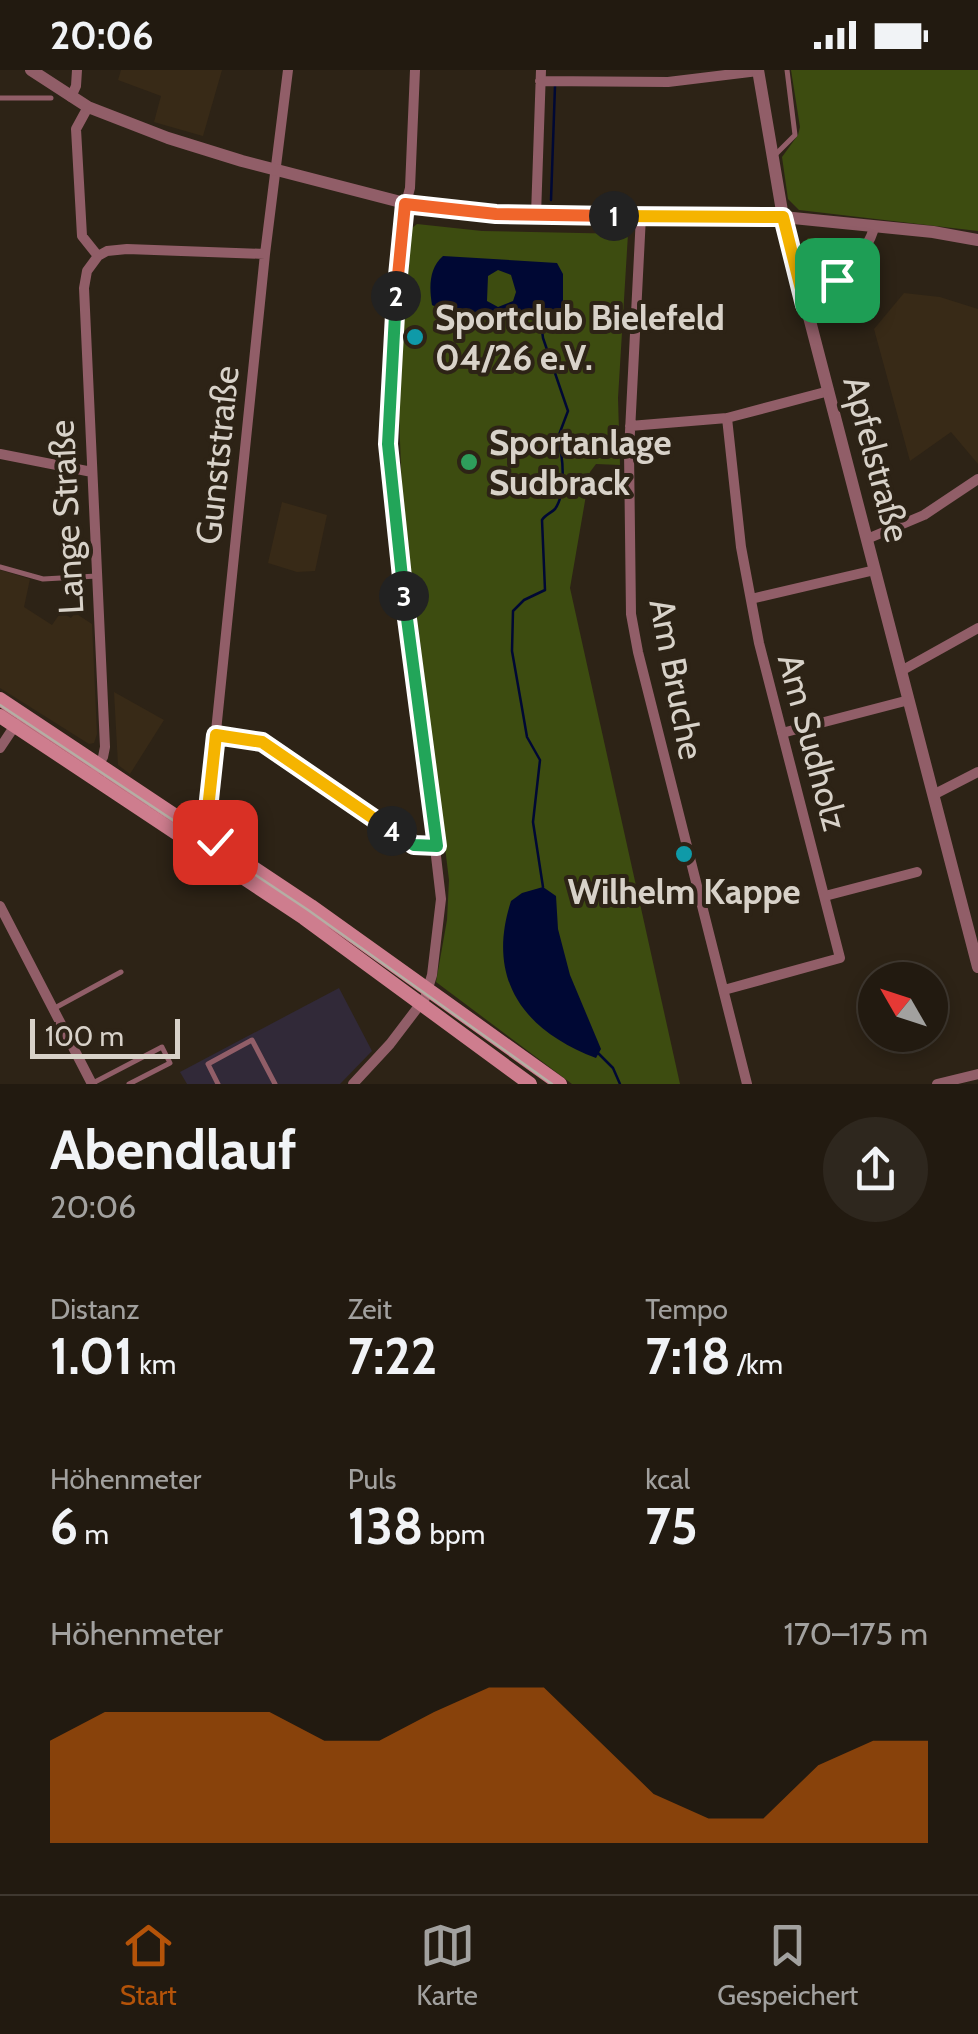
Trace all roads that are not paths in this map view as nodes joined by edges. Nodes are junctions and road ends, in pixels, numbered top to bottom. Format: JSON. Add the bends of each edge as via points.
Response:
{"nodes":[{"id":1,"x":30,"y":70,"type":"edge"},
{"id":2,"x":78,"y":70,"type":"edge"},
{"id":3,"x":288,"y":70,"type":"edge"},
{"id":4,"x":415,"y":70,"type":"edge"},
{"id":5,"x":758,"y":70,"type":"edge"},
{"id":6,"x":787,"y":70,"type":"edge"},
{"id":7,"x":548,"y":78,"type":"edge"},
{"id":8,"x":70,"y":96,"type":"junction"},
{"id":9,"x":0,"y":98,"type":"edge"},
{"id":10,"x":51,"y":98,"type":"dead end"},
{"id":11,"x":88,"y":107,"type":"junction"},
{"id":12,"x":773,"y":158,"type":"junction"},
{"id":13,"x":276,"y":169,"type":"junction"},
{"id":14,"x":405,"y":204,"type":"junction"},
{"id":15,"x":536,"y":215,"type":"junction"},
{"id":16,"x":641,"y":216,"type":"junction"},
{"id":17,"x":783,"y":217,"type":"junction"},
{"id":18,"x":874,"y":226,"type":"junction"},
{"id":19,"x":978,"y":240,"type":"edge"},
{"id":20,"x":265,"y":254,"type":"junction"},
{"id":21,"x":98,"y":256,"type":"junction"},
{"id":22,"x":805,"y":305,"type":"junction"},
{"id":23,"x":829,"y":391,"type":"junction"},
{"id":24,"x":727,"y":418,"type":"junction"},
{"id":25,"x":630,"y":426,"type":"junction"},
{"id":26,"x":0,"y":454,"type":"edge"},
{"id":27,"x":92,"y":472,"type":"junction"},
{"id":28,"x":978,"y":479,"type":"edge"},
{"id":29,"x":867,"y":539,"type":"junction"},
{"id":30,"x":0,"y":567,"type":"edge"},
{"id":31,"x":875,"y":570,"type":"junction"},
{"id":32,"x":96,"y":576,"type":"junction"},
{"id":33,"x":750,"y":599,"type":"junction"},
{"id":34,"x":978,"y":628,"type":"edge"},
{"id":35,"x":901,"y":671,"type":"junction"},
{"id":36,"x":0,"y":699,"type":"edge"},
{"id":37,"x":909,"y":700,"type":"junction"},
{"id":38,"x":0,"y":716,"type":"edge"},
{"id":39,"x":19,"y":719,"type":"junction"},
{"id":40,"x":782,"y":733,"type":"junction"},
{"id":41,"x":216,"y":735,"type":"junction"},
{"id":42,"x":0,"y":748,"type":"edge"},
{"id":43,"x":96,"y":769,"type":"junction"},
{"id":44,"x":978,"y":772,"type":"edge"},
{"id":45,"x":933,"y":795,"type":"junction"},
{"id":46,"x":197,"y":837,"type":"junction"},
{"id":47,"x":437,"y":846,"type":"junction"},
{"id":48,"x":918,"y":872,"type":"dead end"},
{"id":49,"x":825,"y":896,"type":"junction"},
{"id":50,"x":0,"y":906,"type":"edge"},
{"id":51,"x":973,"y":928,"type":"edge"},
{"id":52,"x":978,"y":967,"type":"edge"},
{"id":53,"x":121,"y":972,"type":"dead end"},
{"id":54,"x":724,"y":990,"type":"junction"},
{"id":55,"x":425,"y":996,"type":"junction"},
{"id":56,"x":54,"y":1009,"type":"junction"},
{"id":57,"x":978,"y":1074,"type":"edge"},
{"id":58,"x":92,"y":1084,"type":"edge"},
{"id":59,"x":130,"y":1084,"type":"edge"},
{"id":60,"x":218,"y":1084,"type":"edge"},
{"id":61,"x":275,"y":1084,"type":"edge"},
{"id":62,"x":353,"y":1084,"type":"edge"},
{"id":63,"x":530,"y":1084,"type":"edge"},
{"id":64,"x":560,"y":1084,"type":"edge"},
{"id":65,"x":747,"y":1084,"type":"edge"},
{"id":66,"x":937,"y":1084,"type":"edge"}],
"edges":[{"from":1,"to":8,"type":"street"},
{"from":2,"to":8,"type":"street"},
{"from":3,"to":13,"type":"street","name":"Gunststraße"},
{"from":4,"to":14,"type":"street"},
{"from":5,"to":7,"type":"street","name":"Apfelstraße","via":[[668,82]]},
{"from":5,"to":12,"type":"street","name":"Apfelstraße"},
{"from":6,"to":12,"type":"lane","via":[[795,134]]},
{"from":7,"to":15,"type":"street"},
{"from":8,"to":11,"type":"street"},
{"from":9,"to":10,"type":"lane"},
{"from":11,"to":13,"type":"street"},
{"from":11,"to":21,"type":"street","via":[[76,128],[82,236]]},
{"from":12,"to":17,"type":"street","name":"Apfelstraße"},
{"from":13,"to":14,"type":"street"},
{"from":13,"to":20,"type":"street","name":"Gunststraße"},
{"from":14,"to":15,"type":"street"},
{"from":14,"to":47,"type":"street","via":[[388,444]]},
{"from":15,"to":16,"type":"street"},
{"from":16,"to":17,"type":"street"},
{"from":16,"to":25,"type":"street","name":"Am Bruche"},
{"from":17,"to":18,"type":"street"},
{"from":17,"to":22,"type":"street","name":"Apfelstraße"},
{"from":18,"to":19,"type":"street"},
{"from":18,"to":22,"type":"street","via":[[873,239],[818,302]]},
{"from":20,"to":21,"type":"street","via":[[117,249]]},
{"from":20,"to":41,"type":"street","name":"Gunststraße"},
{"from":21,"to":27,"type":"street","name":"Lange Straße","via":[[84,288]]},
{"from":22,"to":23,"type":"street","name":"Apfelstraße"},
{"from":23,"to":24,"type":"street"},
{"from":23,"to":29,"type":"street","name":"Apfelstraße"},
{"from":24,"to":25,"type":"street"},
{"from":24,"to":33,"type":"street","name":"Am Sudholz"},
{"from":25,"to":54,"type":"street","name":"Am Bruche","via":[[634,630]]},
{"from":26,"to":27,"type":"street"},
{"from":27,"to":32,"type":"street","name":"Lange Straße"},
{"from":28,"to":29,"type":"street","via":[[924,516]]},
{"from":29,"to":31,"type":"street","name":"Apfelstraße"},
{"from":30,"to":32,"type":"lane","via":[[43,579]]},
{"from":31,"to":33,"type":"street","name":"Apfelstraße"},
{"from":31,"to":35,"type":"street","name":"Apfelstraße"},
{"from":32,"to":43,"type":"street","name":"Lange Straße","via":[[104,747]]},
{"from":33,"to":40,"type":"street","name":"Am Sudholz"},
{"from":34,"to":35,"type":"street"},
{"from":35,"to":37,"type":"street","name":"Apfelstraße"},
{"from":36,"to":39,"type":"main road"},
{"from":37,"to":40,"type":"street"},
{"from":37,"to":45,"type":"street","name":"Apfelstraße"},
{"from":38,"to":39,"type":"main road"},
{"from":39,"to":42,"type":"street"},
{"from":39,"to":43,"type":"main road"},
{"from":40,"to":49,"type":"street","name":"Am Sudholz"},
{"from":41,"to":46,"type":"street","name":"Gunststraße","via":[[208,809]]},
{"from":41,"to":47,"type":"street","via":[[262,742],[410,843]]},
{"from":43,"to":46,"type":"main road"},
{"from":44,"to":45,"type":"street"},
{"from":45,"to":51,"type":"street","name":"Apfelstraße"},
{"from":46,"to":55,"type":"main road"},
{"from":47,"to":55,"type":"street","via":[[441,899]]},
{"from":48,"to":49,"type":"street"},
{"from":49,"to":54,"type":"street","name":"Am Sudholz","via":[[840,958]]},
{"from":50,"to":56,"type":"street"},
{"from":51,"to":52,"type":"street","name":"Apfelstraße"},
{"from":53,"to":56,"type":"lane"},
{"from":54,"to":65,"type":"street","name":"Am Bruche"},
{"from":55,"to":62,"type":"street"},
{"from":55,"to":63,"type":"main road"},
{"from":55,"to":64,"type":"main road"},
{"from":56,"to":58,"type":"street"},
{"from":57,"to":66,"type":"street"},
{"from":58,"to":59,"type":"lane","via":[[162,1047],[170,1062]]},
{"from":60,"to":61,"type":"lane","via":[[208,1064],[252,1040]]}]}
